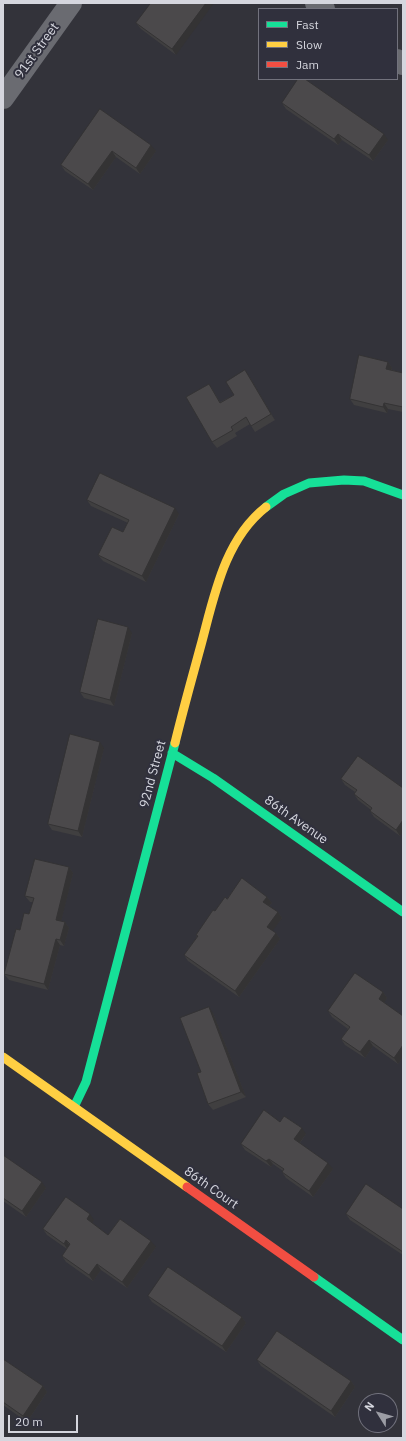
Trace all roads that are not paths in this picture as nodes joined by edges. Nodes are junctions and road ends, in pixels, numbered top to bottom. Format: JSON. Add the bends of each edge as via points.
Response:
{"nodes":[{"id":1,"x":71,"y":3,"type":"edge"},
{"id":2,"x":3,"y":98,"type":"edge"},
{"id":3,"x":403,"y":495,"type":"edge"},
{"id":4,"x":172,"y":753,"type":"junction"},
{"id":5,"x":403,"y":912,"type":"edge"},
{"id":6,"x":3,"y":1057,"type":"edge"},
{"id":7,"x":74,"y":1107,"type":"junction"},
{"id":8,"x":403,"y":1340,"type":"edge"}],
"edges":[{"from":1,"to":2,"type":"street","name":"91st Street"},
{"from":3,"to":4,"type":"street","name":"92nd Street","via":[[364,481],[309,483],[284,494],[264,509],[245,530],[225,562],[215,592]]},
{"from":4,"to":5,"type":"street","name":"86th Avenue","via":[[213,778]]},
{"from":4,"to":7,"type":"street","name":"92nd Street","via":[[86,1082]]},
{"from":6,"to":7,"type":"street","name":"86th Court"},
{"from":7,"to":8,"type":"street","name":"86th Court"}]}
